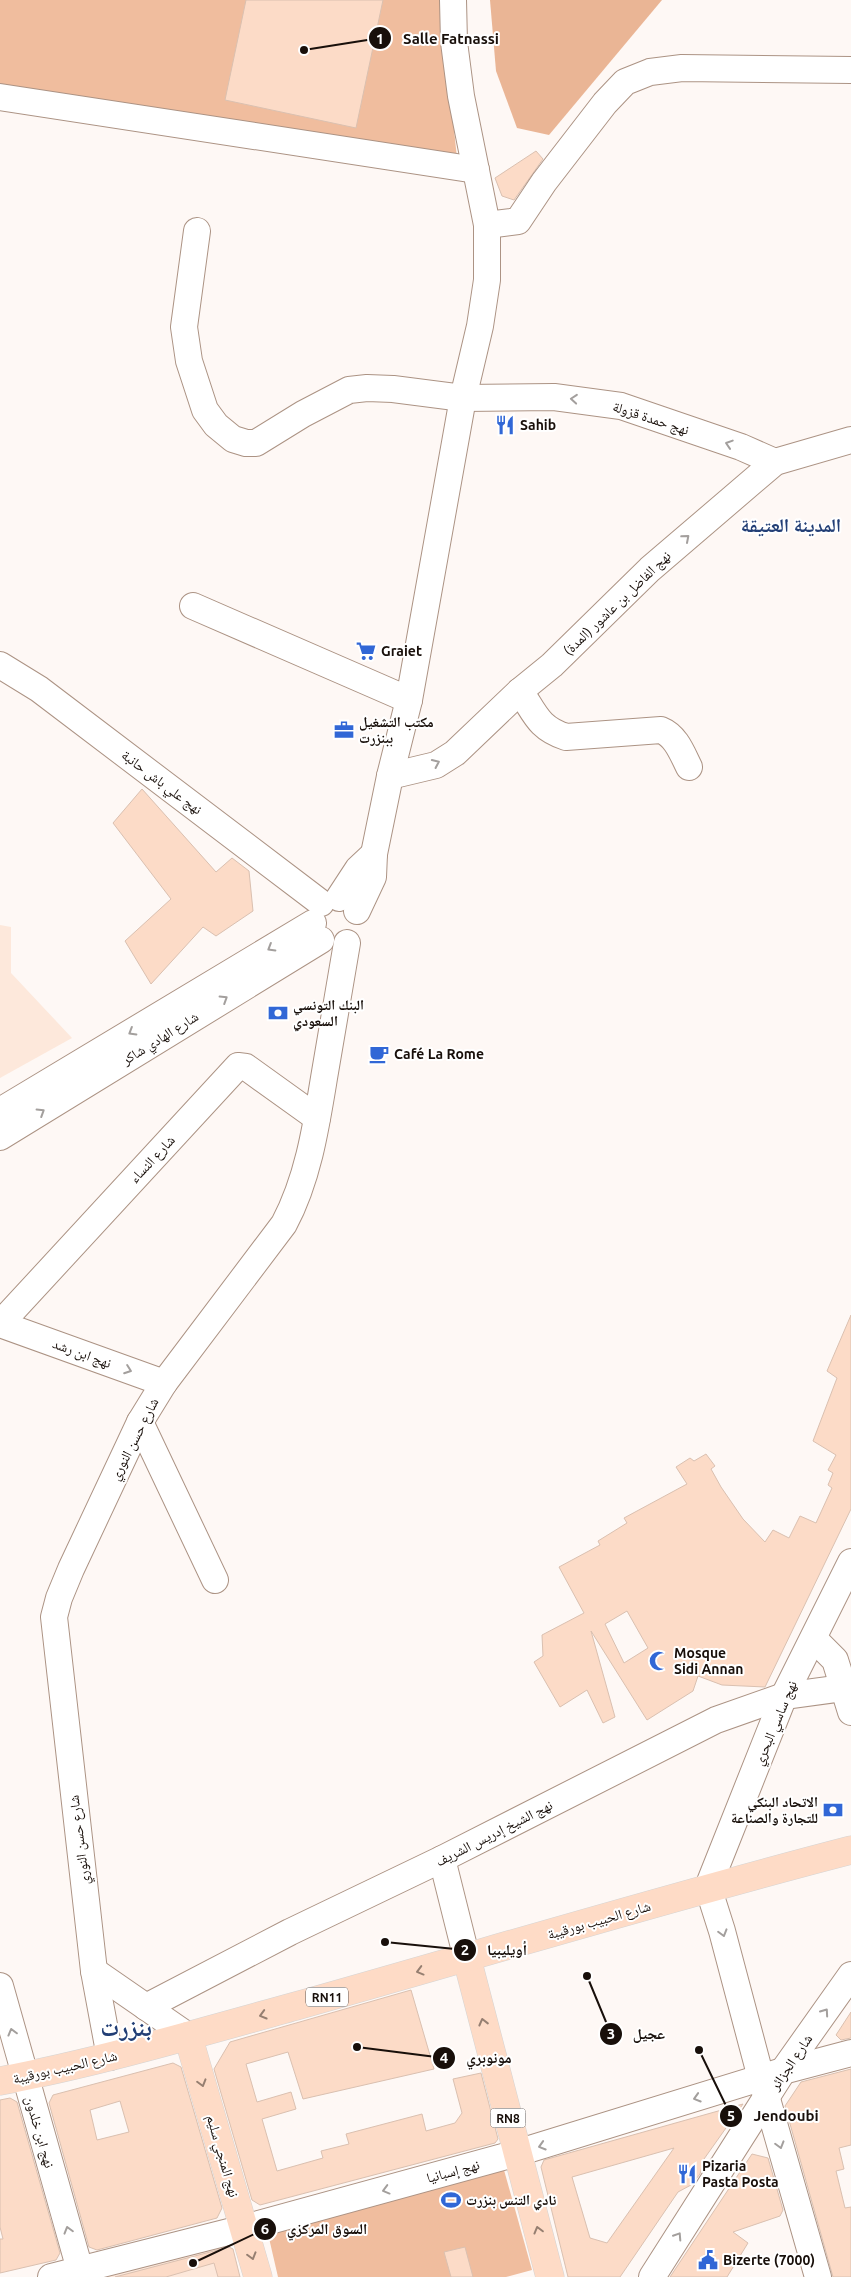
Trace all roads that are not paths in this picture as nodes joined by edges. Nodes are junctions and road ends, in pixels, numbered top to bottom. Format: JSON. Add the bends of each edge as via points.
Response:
{"nodes":[{"id":1,"x":453,"y":0,"type":"edge"},
{"id":2,"x":851,"y":70,"type":"edge"},
{"id":3,"x":0,"y":98,"type":"edge"},
{"id":4,"x":476,"y":170,"type":"junction"},
{"id":5,"x":487,"y":225,"type":"junction"},
{"id":6,"x":197,"y":231,"type":"dead end"},
{"id":7,"x":463,"y":398,"type":"junction"},
{"id":8,"x":851,"y":440,"type":"edge"},
{"id":9,"x":775,"y":462,"type":"junction"},
{"id":10,"x":193,"y":606,"type":"dead end"},
{"id":11,"x":0,"y":665,"type":"edge"},
{"id":12,"x":520,"y":691,"type":"junction"},
{"id":13,"x":409,"y":700,"type":"junction"},
{"id":14,"x":689,"y":767,"type":"dead end"},
{"id":15,"x":390,"y":776,"type":"junction"},
{"id":16,"x":330,"y":915,"type":"junction"},
{"id":17,"x":0,"y":1111,"type":"edge"},
{"id":18,"x":317,"y":1118,"type":"junction"},
{"id":19,"x":0,"y":1138,"type":"edge"},
{"id":20,"x":0,"y":1324,"type":"edge"},
{"id":21,"x":164,"y":1383,"type":"junction"},
{"id":22,"x":140,"y":1422,"type":"junction"},
{"id":23,"x":851,"y":1562,"type":"edge"},
{"id":24,"x":215,"y":1580,"type":"dead end"},
{"id":25,"x":814,"y":1639,"type":"junction"},
{"id":26,"x":784,"y":1696,"type":"junction"},
{"id":27,"x":849,"y":1696,"type":"edge"},
{"id":28,"x":851,"y":1850,"type":"edge"},
{"id":29,"x":442,"y":1860,"type":"junction"},
{"id":30,"x":708,"y":1887,"type":"junction"},
{"id":31,"x":467,"y":1958,"type":"junction"},
{"id":32,"x":94,"y":1971,"type":"junction"},
{"id":33,"x":851,"y":1975,"type":"edge"},
{"id":34,"x":0,"y":1986,"type":"edge"},
{"id":35,"x":146,"y":2007,"type":"junction"},
{"id":36,"x":188,"y":2036,"type":"junction"},
{"id":37,"x":851,"y":2053,"type":"edge"},
{"id":38,"x":110,"y":2058,"type":"junction"},
{"id":39,"x":12,"y":2079,"type":"edge"},
{"id":40,"x":770,"y":2082,"type":"junction"},
{"id":41,"x":517,"y":2154,"type":"junction"},
{"id":42,"x":244,"y":2228,"type":"junction"},
{"id":43,"x":81,"y":2274,"type":"edge"},
{"id":44,"x":52,"y":2277,"type":"edge"},
{"id":45,"x":258,"y":2277,"type":"edge"},
{"id":46,"x":550,"y":2277,"type":"edge"},
{"id":47,"x":652,"y":2277,"type":"edge"},
{"id":48,"x":818,"y":2277,"type":"edge"}],
"edges":[{"from":1,"to":4,"type":"street","via":[[461,96]]},
{"from":2,"to":5,"type":"street","via":[[682,68],[650,72],[625,82],[556,166],[518,221]]},
{"from":3,"to":4,"type":"street"},
{"from":4,"to":5,"type":"street"},
{"from":5,"to":7,"type":"street","via":[[487,280]]},
{"from":6,"to":7,"type":"street","name":"نهج حمدة قزولة","via":[[184,327],[189,361],[204,410],[233,439],[256,443],[350,390],[393,389]]},
{"from":9,"to":7,"type":"street","name":"نهج حمدة قزولة","one_way":true,"via":[[621,406],[554,397]]},
{"from":7,"to":13,"type":"street"},
{"from":8,"to":9,"type":"street","name":"نهج الفاضل بن عاشور (المدة)"},
{"from":12,"to":9,"type":"street","name":"نهج الفاضل بن عاشور (المدة)","one_way":true,"via":[[552,665],[650,569]]},
{"from":10,"to":13,"type":"street"},
{"from":11,"to":16,"type":"street","name":"نهج علي باش حانبة","via":[[40,689]]},
{"from":12,"to":14,"type":"street","via":[[545,728],[553,733],[566,737],[661,730],[674,739]]},
{"from":15,"to":12,"type":"street","name":"نهج الفاضل بن عاشور (المدة)","one_way":true,"via":[[436,765],[455,753]]},
{"from":13,"to":15,"type":"street"},
{"from":15,"to":16,"type":"street","via":[[374,854],[373,877]]},
{"from":16,"to":17,"type":"street","name":"شارع الهادي شاكر","one_way":true},
{"from":16,"to":18,"type":"street","name":"شارع حسن النوري","via":[[338,945],[347,942]]},
{"from":19,"to":16,"type":"street","name":"شارع الهادي شاكر","one_way":true},
{"from":18,"to":20,"type":"street","name":"شارع النساء","via":[[246,1066],[238,1066]]},
{"from":18,"to":21,"type":"street","name":"شارع حسن النوري","via":[[300,1188],[284,1224]]},
{"from":20,"to":21,"type":"street","name":"نهج ابن رشد","one_way":true},
{"from":21,"to":22,"type":"street","name":"شارع حسن النوري"},
{"from":22,"to":24,"type":"street"},
{"from":22,"to":32,"type":"street","name":"شارع حسن النوري","via":[[71,1569],[54,1617]]},
{"from":23,"to":25,"type":"street","name":"نهج ساسي البحري"},
{"from":25,"to":26,"type":"street","name":"نهج ساسي البحري"},
{"from":25,"to":27,"type":"street","via":[[835,1660]]},
{"from":26,"to":27,"type":"street","name":"نهج الشيخ إدريس الشريف"},
{"from":26,"to":29,"type":"street","name":"نهج الشيخ إدريس الشريف","via":[[716,1720]]},
{"from":26,"to":30,"type":"street","name":"نهج ساسي البحري"},
{"from":28,"to":30,"type":"main road","name":"شارع الحبيب بورقيبة","number":"RN11"},
{"from":29,"to":31,"type":"street"},
{"from":29,"to":35,"type":"street","name":"نهج الشيخ إدريس الشريف","via":[[290,1932]]},
{"from":30,"to":31,"type":"main road","name":"شارع الحبيب بورقيبة","number":"RN11"},
{"from":30,"to":40,"type":"street","one_way":true},
{"from":31,"to":36,"type":"main road","name":"شارع الحبيب بورقيبة","number":"RN11","one_way":true},
{"from":41,"to":31,"type":"main road","number":"RN8","one_way":true},
{"from":32,"to":35,"type":"street"},
{"from":32,"to":38,"type":"street","name":"شارع حسن النوري"},
{"from":40,"to":33,"type":"street","name":"شارع الجزائر","one_way":true},
{"from":39,"to":34,"type":"street","name":"نهج ابن خلدون","one_way":true},
{"from":35,"to":36,"type":"street"},
{"from":36,"to":38,"type":"main road","name":"شارع الحبيب بورقيبة","number":"RN11"},
{"from":36,"to":42,"type":"main road","name":"نهج المنجي سليم","one_way":true},
{"from":37,"to":40,"type":"street","name":"نهج إسبانيا"},
{"from":38,"to":39,"type":"main road","name":"شارع الحبيب بورقيبة","number":"RN11"},
{"from":43,"to":39,"type":"street","name":"نهج ابن خلدون","one_way":true},
{"from":40,"to":41,"type":"street","name":"نهج إسبانيا","one_way":true},
{"from":47,"to":40,"type":"street","name":"شارع الجزائر","one_way":true},
{"from":40,"to":48,"type":"street","one_way":true},
{"from":41,"to":42,"type":"street","name":"نهج إسبانيا","one_way":true},
{"from":46,"to":41,"type":"main road","number":"RN8","one_way":true},
{"from":42,"to":43,"type":"street","name":"نهج إسبانيا"},
{"from":42,"to":45,"type":"main road","name":"نهج المنجي سليم","one_way":true},
{"from":43,"to":44,"type":"street","name":"نهج إسبانيا"}]}
